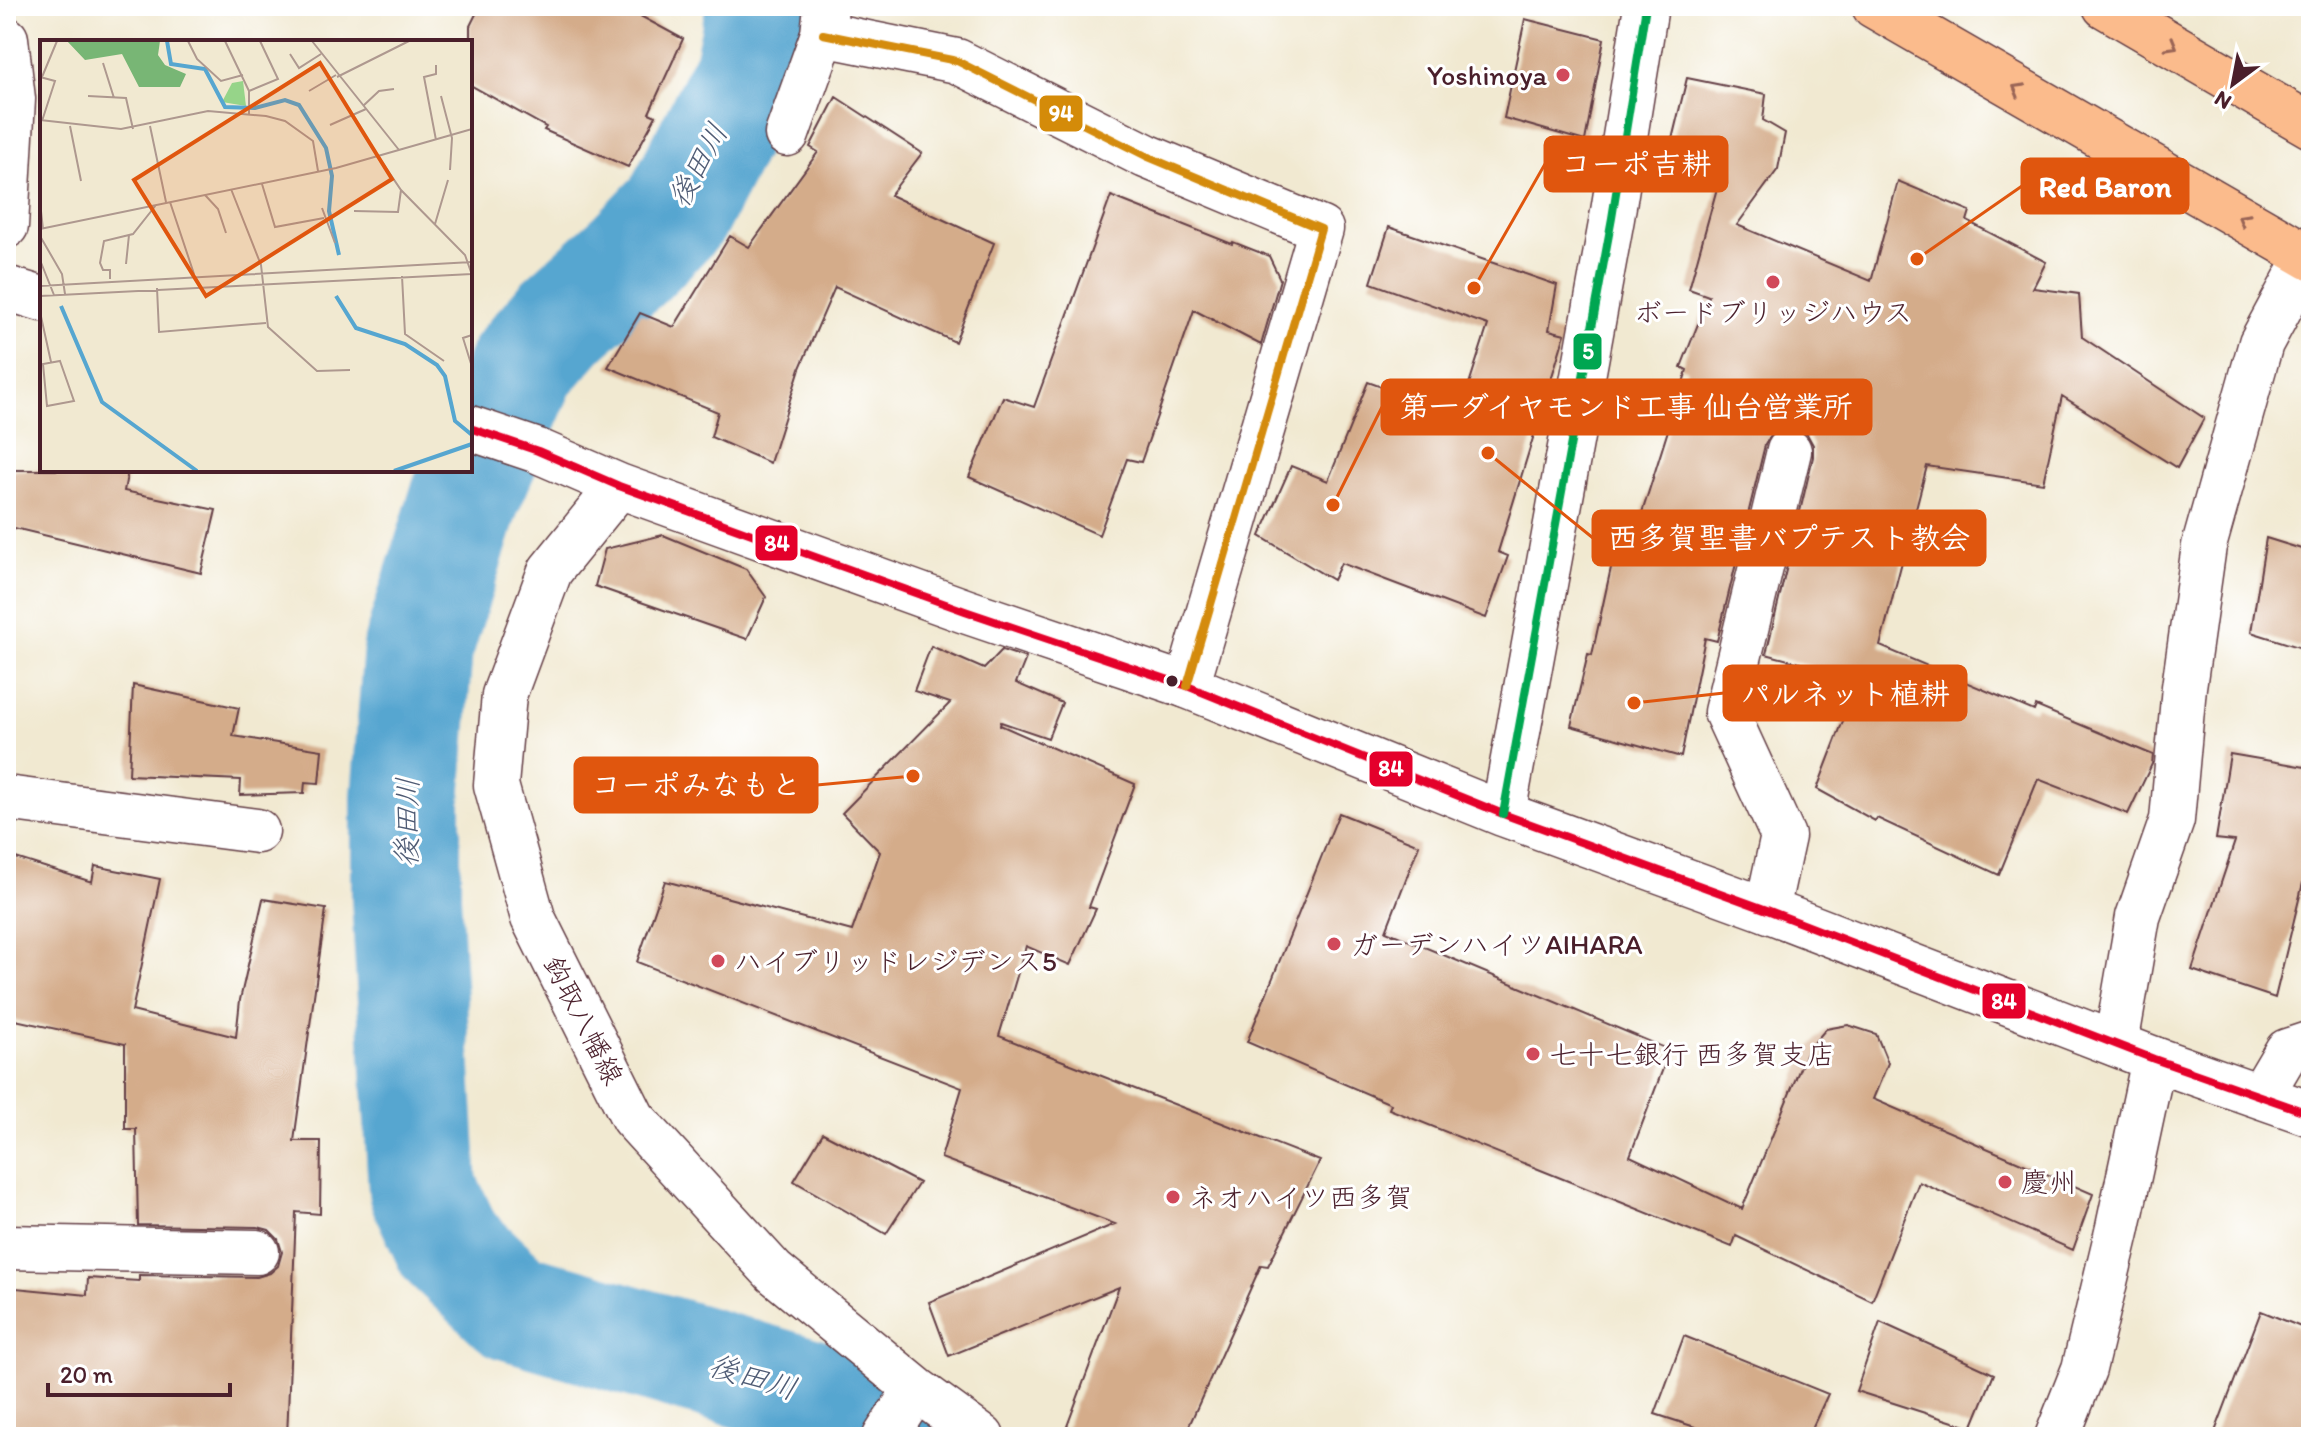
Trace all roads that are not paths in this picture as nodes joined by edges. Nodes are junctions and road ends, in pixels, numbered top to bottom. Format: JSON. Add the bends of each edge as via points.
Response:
{"nodes":[{"id":1,"x":1646,"y":6,"type":"edge"},
{"id":2,"x":1874,"y":6,"type":"edge"},
{"id":3,"x":2105,"y":6,"type":"edge"},
{"id":4,"x":824,"y":20,"type":"edge"},
{"id":5,"x":6,"y":39,"type":"edge"},
{"id":6,"x":2311,"y":126,"type":"edge"},
{"id":7,"x":787,"y":134,"type":"dead end"},
{"id":8,"x":6,"y":226,"type":"edge"},
{"id":9,"x":2310,"y":257,"type":"edge"},
{"id":10,"x":6,"y":288,"type":"edge"},
{"id":11,"x":40,"y":298,"type":"edge"},
{"id":12,"x":472,"y":429,"type":"edge"},
{"id":13,"x":1789,"y":451,"type":"dead end"},
{"id":14,"x":619,"y":486,"type":"junction"},
{"id":15,"x":1187,"y":686,"type":"junction"},
{"id":16,"x":6,"y":798,"type":"edge"},
{"id":17,"x":1503,"y":814,"type":"junction"},
{"id":18,"x":257,"y":831,"type":"dead end"},
{"id":19,"x":1767,"y":910,"type":"junction"},
{"id":20,"x":2311,"y":1043,"type":"edge"},
{"id":21,"x":2135,"y":1051,"type":"junction"},
{"id":22,"x":2261,"y":1095,"type":"junction"},
{"id":23,"x":2311,"y":1114,"type":"edge"},
{"id":24,"x":6,"y":1247,"type":"edge"},
{"id":25,"x":257,"y":1252,"type":"dead end"},
{"id":26,"x":901,"y":1413,"type":"edge"},
{"id":27,"x":982,"y":1437,"type":"edge"},
{"id":28,"x":2057,"y":1437,"type":"edge"}],
"edges":[{"from":1,"to":17,"type":"street"},
{"from":9,"to":2,"type":"highway","one_way":true},
{"from":3,"to":6,"type":"highway","one_way":true},
{"from":4,"to":7,"type":"street"},
{"from":4,"to":15,"type":"street","via":[[957,61],[1146,156],[1321,229]]},
{"from":5,"to":8,"type":"street","via":[[13,99]]},
{"from":9,"to":21,"type":"street","via":[[2261,343],[2204,546],[2172,820],[2138,917]]},
{"from":10,"to":11,"type":"street"},
{"from":12,"to":14,"type":"street"},
{"from":13,"to":19,"type":"street","via":[[1726,712],[1783,836]]},
{"from":14,"to":15,"type":"street"},
{"from":14,"to":26,"type":"street","name":"鈎取八幡線","via":[[550,571],[504,695],[496,785],[533,918],[633,1118]]},
{"from":15,"to":17,"type":"street"},
{"from":16,"to":18,"type":"street"},
{"from":17,"to":19,"type":"street"},
{"from":19,"to":21,"type":"street"},
{"from":20,"to":22,"type":"street","via":[[2287,1051]]},
{"from":21,"to":22,"type":"street"},
{"from":21,"to":28,"type":"street","via":[[2117,1232],[2084,1369]]},
{"from":22,"to":23,"type":"street"},
{"from":24,"to":25,"type":"street"},
{"from":26,"to":27,"type":"street","name":"鈎取八幡線"}]}
